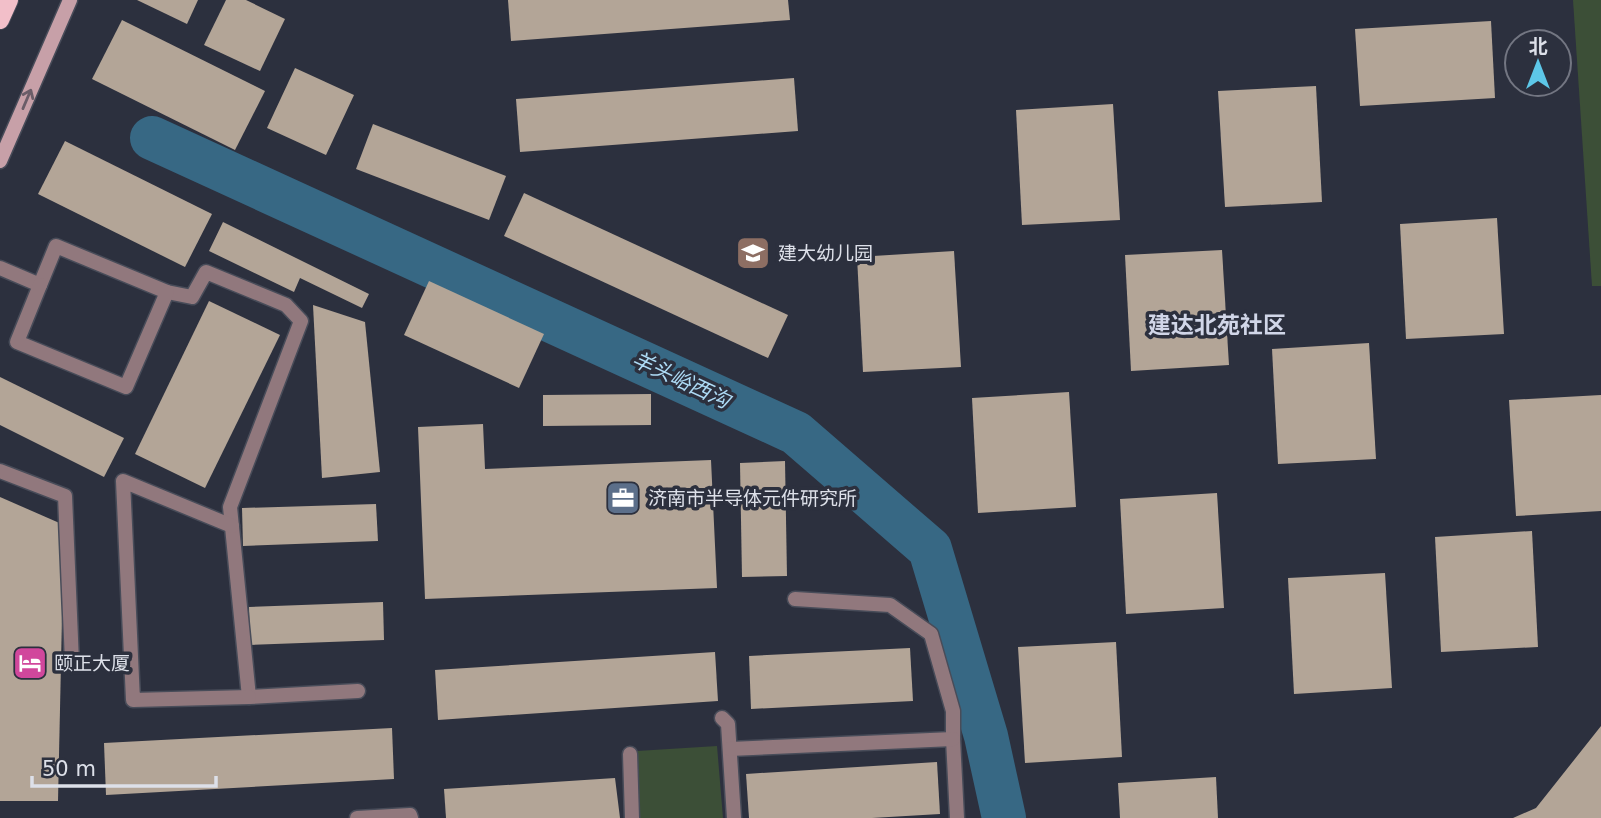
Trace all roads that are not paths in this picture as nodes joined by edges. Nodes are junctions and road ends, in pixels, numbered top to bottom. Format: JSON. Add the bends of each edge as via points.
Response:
{"nodes":[{"id":1,"x":9,"y":0,"type":"edge"},
{"id":2,"x":70,"y":0,"type":"edge"},
{"id":3,"x":0,"y":20,"type":"edge"},
{"id":4,"x":0,"y":161,"type":"edge"},
{"id":5,"x":0,"y":268,"type":"edge"},
{"id":6,"x":40,"y":285,"type":"junction"},
{"id":7,"x":167,"y":292,"type":"junction"},
{"id":8,"x":0,"y":471,"type":"edge"},
{"id":9,"x":232,"y":526,"type":"junction"},
{"id":10,"x":795,"y":599,"type":"dead end"},
{"id":11,"x":72,"y":662,"type":"dead end"},
{"id":12,"x":358,"y":691,"type":"dead end"},
{"id":13,"x":249,"y":697,"type":"junction"},
{"id":14,"x":722,"y":718,"type":"dead end"},
{"id":15,"x":953,"y":739,"type":"junction"},
{"id":16,"x":730,"y":748,"type":"junction"},
{"id":17,"x":630,"y":754,"type":"dead end"},
{"id":18,"x":357,"y":818,"type":"edge"},
{"id":19,"x":411,"y":818,"type":"edge"},
{"id":20,"x":632,"y":818,"type":"edge"},
{"id":21,"x":734,"y":818,"type":"edge"},
{"id":22,"x":957,"y":818,"type":"edge"}],
"edges":[{"from":1,"to":3,"type":"main road"},
{"from":4,"to":2,"type":"street","one_way":true},
{"from":5,"to":6,"type":"street"},
{"from":6,"to":7,"type":"street","via":[[56,246]]},
{"from":6,"to":7,"type":"street","via":[[18,342],[126,387]]},
{"from":7,"to":9,"type":"street","via":[[192,297],[206,272],[286,305],[301,321],[230,507]]},
{"from":8,"to":11,"type":"street","via":[[65,496]]},
{"from":9,"to":13,"type":"street"},
{"from":9,"to":13,"type":"street","via":[[123,481],[133,701]]},
{"from":10,"to":15,"type":"street","via":[[890,605],[931,634],[953,711]]},
{"from":12,"to":13,"type":"street"},
{"from":14,"to":16,"type":"street","via":[[728,724]]},
{"from":15,"to":16,"type":"street"},
{"from":15,"to":22,"type":"street"},
{"from":16,"to":21,"type":"street"},
{"from":17,"to":20,"type":"street"},
{"from":18,"to":19,"type":"street"}]}
